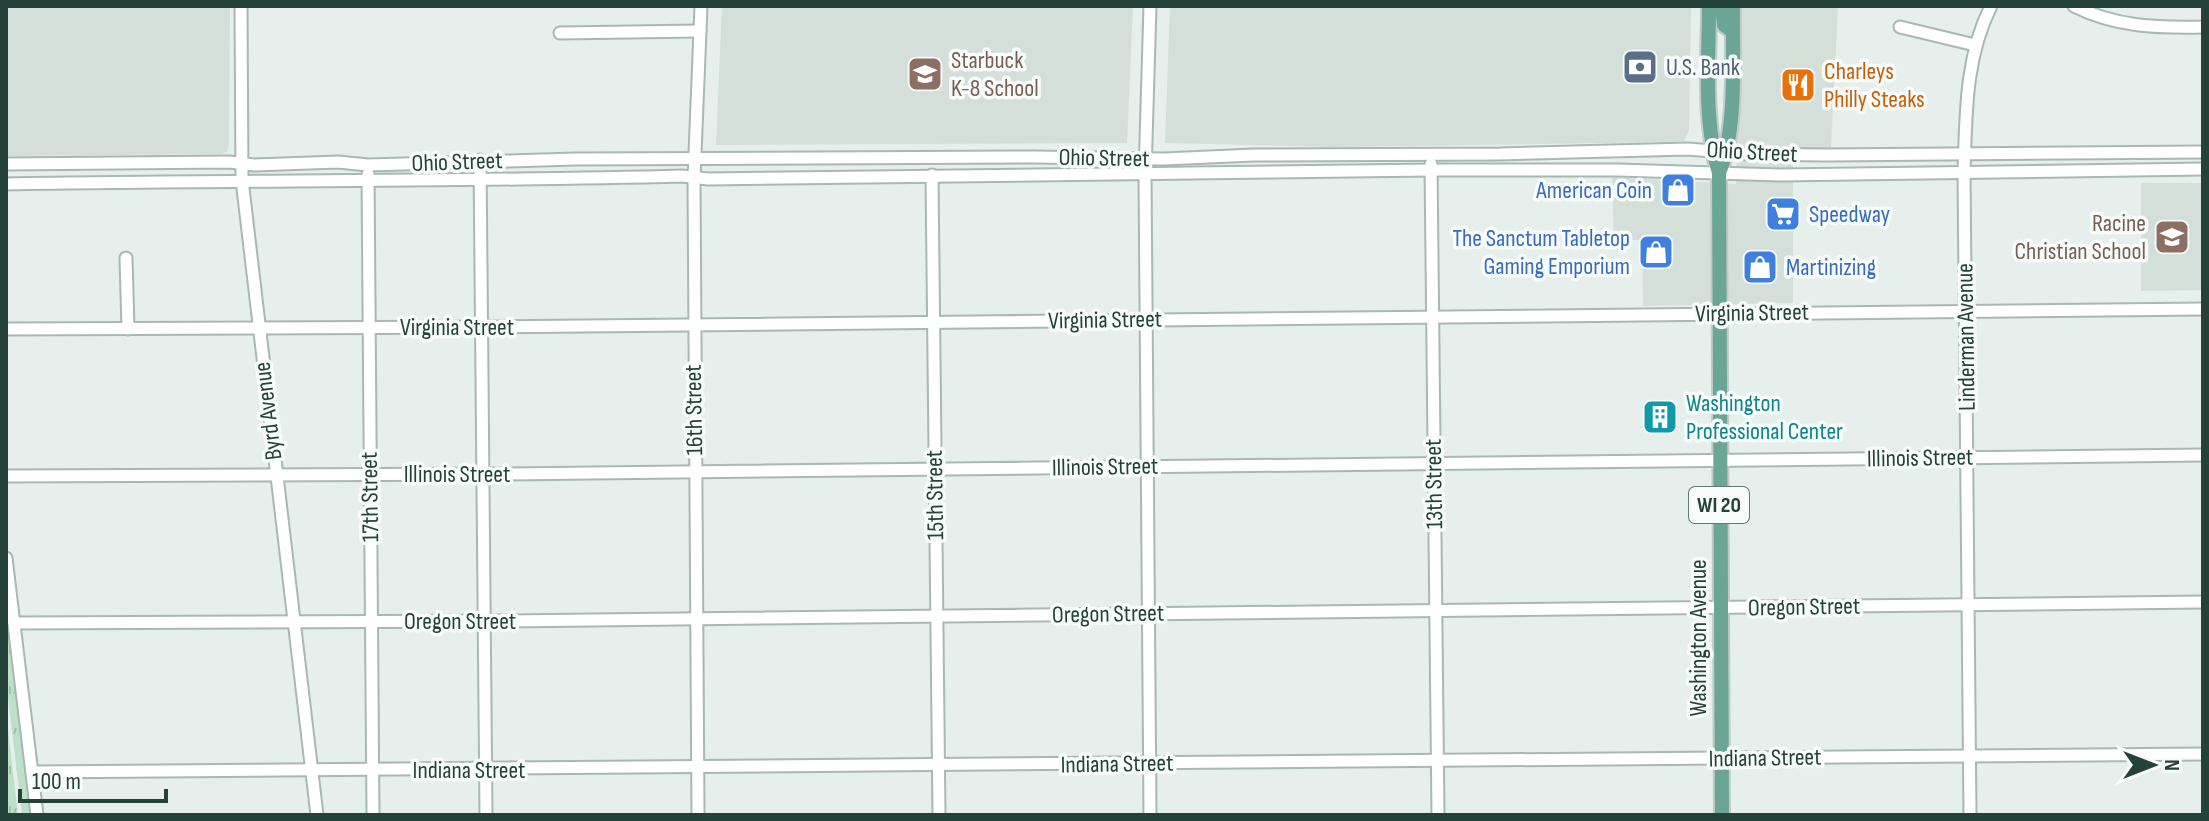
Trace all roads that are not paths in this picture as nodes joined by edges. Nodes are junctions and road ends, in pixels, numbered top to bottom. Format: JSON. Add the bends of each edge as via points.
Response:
{"nodes":[{"id":1,"x":241,"y":6,"type":"edge"},
{"id":2,"x":701,"y":6,"type":"edge"},
{"id":3,"x":1150,"y":6,"type":"edge"},
{"id":4,"x":1709,"y":6,"type":"edge"},
{"id":5,"x":1722,"y":6,"type":"edge"},
{"id":6,"x":1733,"y":6,"type":"edge"},
{"id":7,"x":1991,"y":6,"type":"edge"},
{"id":8,"x":2074,"y":6,"type":"edge"},
{"id":9,"x":1900,"y":27,"type":"dead end"},
{"id":10,"x":2203,"y":27,"type":"edge"},
{"id":11,"x":700,"y":31,"type":"junction"},
{"id":12,"x":1732,"y":31,"type":"junction"},
{"id":13,"x":560,"y":33,"type":"dead end"},
{"id":14,"x":1975,"y":45,"type":"junction"},
{"id":15,"x":1720,"y":152,"type":"junction"},
{"id":16,"x":2203,"y":152,"type":"edge"},
{"id":17,"x":1431,"y":153,"type":"junction"},
{"id":18,"x":1965,"y":155,"type":"junction"},
{"id":19,"x":1035,"y":157,"type":"junction"},
{"id":20,"x":1145,"y":158,"type":"junction"},
{"id":21,"x":694,"y":159,"type":"junction"},
{"id":22,"x":480,"y":160,"type":"junction"},
{"id":23,"x":6,"y":164,"type":"edge"},
{"id":24,"x":241,"y":164,"type":"junction"},
{"id":25,"x":368,"y":165,"type":"junction"},
{"id":26,"x":2203,"y":169,"type":"edge"},
{"id":27,"x":1432,"y":170,"type":"junction"},
{"id":28,"x":1964,"y":171,"type":"junction"},
{"id":29,"x":1719,"y":173,"type":"junction"},
{"id":30,"x":1145,"y":174,"type":"junction"},
{"id":31,"x":932,"y":175,"type":"junction"},
{"id":32,"x":1026,"y":175,"type":"junction"},
{"id":33,"x":694,"y":178,"type":"junction"},
{"id":34,"x":368,"y":179,"type":"junction"},
{"id":35,"x":242,"y":180,"type":"junction"},
{"id":36,"x":480,"y":180,"type":"junction"},
{"id":37,"x":6,"y":184,"type":"edge"},
{"id":38,"x":126,"y":258,"type":"dead end"},
{"id":39,"x":2203,"y":309,"type":"edge"},
{"id":40,"x":1965,"y":311,"type":"junction"},
{"id":41,"x":1720,"y":313,"type":"junction"},
{"id":42,"x":1433,"y":317,"type":"junction"},
{"id":43,"x":1146,"y":320,"type":"junction"},
{"id":44,"x":934,"y":322,"type":"junction"},
{"id":45,"x":694,"y":325,"type":"junction"},
{"id":46,"x":481,"y":327,"type":"junction"},
{"id":47,"x":258,"y":328,"type":"junction"},
{"id":48,"x":368,"y":328,"type":"junction"},
{"id":49,"x":6,"y":329,"type":"edge"},
{"id":50,"x":128,"y":329,"type":"junction"},
{"id":51,"x":2203,"y":455,"type":"edge"},
{"id":52,"x":1967,"y":458,"type":"junction"},
{"id":53,"x":1719,"y":460,"type":"junction"},
{"id":54,"x":1434,"y":463,"type":"junction"},
{"id":55,"x":1147,"y":467,"type":"junction"},
{"id":56,"x":935,"y":469,"type":"junction"},
{"id":57,"x":695,"y":472,"type":"junction"},
{"id":58,"x":369,"y":474,"type":"junction"},
{"id":59,"x":483,"y":474,"type":"junction"},
{"id":60,"x":276,"y":475,"type":"junction"},
{"id":61,"x":6,"y":476,"type":"edge"},
{"id":62,"x":6,"y":558,"type":"edge"},
{"id":63,"x":2203,"y":602,"type":"edge"},
{"id":64,"x":1968,"y":605,"type":"junction"},
{"id":65,"x":1720,"y":608,"type":"junction"},
{"id":66,"x":1436,"y":610,"type":"junction"},
{"id":67,"x":1148,"y":613,"type":"junction"},
{"id":68,"x":936,"y":616,"type":"junction"},
{"id":69,"x":696,"y":618,"type":"junction"},
{"id":70,"x":371,"y":621,"type":"junction"},
{"id":71,"x":484,"y":621,"type":"junction"},
{"id":72,"x":294,"y":622,"type":"junction"},
{"id":73,"x":14,"y":623,"type":"junction"},
{"id":74,"x":2203,"y":754,"type":"edge"},
{"id":75,"x":1969,"y":756,"type":"junction"},
{"id":76,"x":1721,"y":759,"type":"junction"},
{"id":77,"x":1437,"y":761,"type":"junction"},
{"id":78,"x":1150,"y":764,"type":"junction"},
{"id":79,"x":938,"y":766,"type":"junction"},
{"id":80,"x":698,"y":768,"type":"junction"},
{"id":81,"x":486,"y":770,"type":"junction"},
{"id":82,"x":312,"y":771,"type":"junction"},
{"id":83,"x":372,"y":771,"type":"junction"},
{"id":84,"x":32,"y":772,"type":"junction"},
{"id":85,"x":37,"y":815,"type":"edge"},
{"id":86,"x":317,"y":815,"type":"edge"},
{"id":87,"x":373,"y":815,"type":"edge"},
{"id":88,"x":486,"y":815,"type":"edge"},
{"id":89,"x":698,"y":815,"type":"edge"},
{"id":90,"x":939,"y":815,"type":"edge"},
{"id":91,"x":1150,"y":815,"type":"edge"},
{"id":92,"x":1438,"y":815,"type":"edge"},
{"id":93,"x":1722,"y":815,"type":"edge"},
{"id":94,"x":1970,"y":815,"type":"edge"}],
"edges":[{"from":1,"to":24,"type":"street","name":"Byrd Avenue"},
{"from":2,"to":11,"type":"street","name":"16th Street"},
{"from":3,"to":20,"type":"street"},
{"from":4,"to":15,"type":"main road","name":"Washington Avenue","number":"WI 20"},
{"from":5,"to":12,"type":"main road","via":[[1724,25]]},
{"from":6,"to":12,"type":"main road","name":"Washington Avenue","number":"WI 20"},
{"from":7,"to":14,"type":"street","name":"Linderman Avenue"},
{"from":8,"to":10,"type":"street","via":[[2130,25]]},
{"from":9,"to":14,"type":"street"},
{"from":11,"to":13,"type":"street"},
{"from":11,"to":21,"type":"street","name":"16th Street"},
{"from":12,"to":15,"type":"main road","name":"Washington Avenue","number":"WI 20"},
{"from":14,"to":18,"type":"street","name":"Linderman Avenue","via":[[1967,86]]},
{"from":15,"to":17,"type":"street","name":"Ohio Street"},
{"from":15,"to":18,"type":"street","name":"Ohio Street"},
{"from":15,"to":29,"type":"main road","name":"Washington Avenue","number":"WI 20"},
{"from":16,"to":18,"type":"street","name":"Ohio Street"},
{"from":17,"to":20,"type":"street","name":"Ohio Street"},
{"from":17,"to":27,"type":"street","name":"13th Street"},
{"from":18,"to":28,"type":"street","name":"Linderman Avenue"},
{"from":19,"to":20,"type":"street","name":"Ohio Street"},
{"from":19,"to":21,"type":"street","name":"Ohio Street"},
{"from":19,"to":32,"type":"street"},
{"from":20,"to":30,"type":"street"},
{"from":21,"to":22,"type":"street","name":"Ohio Street"},
{"from":21,"to":33,"type":"street","name":"16th Street"},
{"from":22,"to":25,"type":"street","name":"Ohio Street"},
{"from":22,"to":36,"type":"street"},
{"from":23,"to":24,"type":"street","name":"Ohio Street"},
{"from":24,"to":25,"type":"street","name":"Ohio Street"},
{"from":24,"to":35,"type":"street","name":"Byrd Avenue"},
{"from":25,"to":34,"type":"street","name":"17th Street"},
{"from":26,"to":28,"type":"street","name":"Ohio Street"},
{"from":27,"to":29,"type":"street","name":"Ohio Street"},
{"from":27,"to":30,"type":"street","name":"Ohio Street"},
{"from":27,"to":42,"type":"street","name":"13th Street"},
{"from":28,"to":29,"type":"street","name":"Ohio Street"},
{"from":28,"to":40,"type":"street","name":"Linderman Avenue"},
{"from":29,"to":41,"type":"main road","name":"Washington Avenue","number":"WI 20"},
{"from":30,"to":32,"type":"street","name":"Ohio Street"},
{"from":30,"to":43,"type":"street"},
{"from":31,"to":32,"type":"street","name":"Ohio Street"},
{"from":31,"to":33,"type":"street","name":"Ohio Street"},
{"from":31,"to":44,"type":"street","name":"15th Street"},
{"from":33,"to":36,"type":"street","name":"Ohio Street"},
{"from":33,"to":45,"type":"street","name":"16th Street"},
{"from":34,"to":35,"type":"street","name":"Ohio Street"},
{"from":34,"to":36,"type":"street","name":"Ohio Street"},
{"from":34,"to":48,"type":"street","name":"17th Street"},
{"from":35,"to":37,"type":"street","name":"Ohio Street"},
{"from":35,"to":47,"type":"street","name":"Byrd Avenue"},
{"from":36,"to":46,"type":"street"},
{"from":38,"to":50,"type":"street"},
{"from":39,"to":40,"type":"street","name":"Virginia Street"},
{"from":40,"to":41,"type":"street","name":"Virginia Street"},
{"from":40,"to":52,"type":"street","name":"Linderman Avenue"},
{"from":41,"to":42,"type":"street","name":"Virginia Street"},
{"from":41,"to":53,"type":"main road","name":"Washington Avenue","number":"WI 20"},
{"from":42,"to":43,"type":"street","name":"Virginia Street"},
{"from":42,"to":54,"type":"street","name":"13th Street"},
{"from":43,"to":44,"type":"street","name":"Virginia Street"},
{"from":43,"to":55,"type":"street"},
{"from":44,"to":45,"type":"street","name":"Virginia Street"},
{"from":44,"to":56,"type":"street","name":"15th Street"},
{"from":45,"to":46,"type":"street","name":"Virginia Street"},
{"from":45,"to":57,"type":"street","name":"16th Street"},
{"from":46,"to":48,"type":"street","name":"Virginia Street"},
{"from":46,"to":59,"type":"street"},
{"from":47,"to":48,"type":"street","name":"Virginia Street"},
{"from":47,"to":50,"type":"street","name":"Virginia Street"},
{"from":47,"to":60,"type":"street","name":"Byrd Avenue"},
{"from":48,"to":58,"type":"street","name":"17th Street"},
{"from":49,"to":50,"type":"street","name":"Virginia Street"},
{"from":51,"to":52,"type":"street","name":"Illinois Street"},
{"from":52,"to":53,"type":"street","name":"Illinois Street"},
{"from":52,"to":64,"type":"street","name":"Linderman Avenue"},
{"from":53,"to":54,"type":"street","name":"Illinois Street"},
{"from":53,"to":65,"type":"main road","name":"Washington Avenue","number":"WI 20"},
{"from":54,"to":55,"type":"street","name":"Illinois Street"},
{"from":54,"to":66,"type":"street","name":"13th Street"},
{"from":55,"to":56,"type":"street","name":"Illinois Street"},
{"from":55,"to":67,"type":"street"},
{"from":56,"to":57,"type":"street","name":"Illinois Street"},
{"from":56,"to":68,"type":"street","name":"15th Street"},
{"from":57,"to":59,"type":"street","name":"Illinois Street"},
{"from":57,"to":69,"type":"street","name":"16th Street"},
{"from":58,"to":59,"type":"street","name":"Illinois Street"},
{"from":58,"to":60,"type":"street","name":"Illinois Street"},
{"from":58,"to":70,"type":"street","name":"17th Street"},
{"from":59,"to":71,"type":"street"},
{"from":60,"to":61,"type":"street","name":"Illinois Street"},
{"from":60,"to":72,"type":"street","name":"Byrd Avenue"},
{"from":62,"to":73,"type":"street"},
{"from":63,"to":64,"type":"street","name":"Oregon Street"},
{"from":64,"to":65,"type":"street","name":"Oregon Street"},
{"from":64,"to":75,"type":"street","name":"Linderman Avenue"},
{"from":65,"to":66,"type":"street","name":"Oregon Street"},
{"from":65,"to":76,"type":"main road","name":"Washington Avenue","number":"WI 20"},
{"from":66,"to":67,"type":"street","name":"Oregon Street"},
{"from":66,"to":77,"type":"street","name":"13th Street"},
{"from":67,"to":68,"type":"street","name":"Oregon Street"},
{"from":67,"to":78,"type":"street"},
{"from":68,"to":69,"type":"street","name":"Oregon Street"},
{"from":68,"to":79,"type":"street","name":"15th Street"},
{"from":69,"to":71,"type":"street","name":"Oregon Street"},
{"from":69,"to":80,"type":"street","name":"16th Street"},
{"from":70,"to":71,"type":"street","name":"Oregon Street"},
{"from":70,"to":72,"type":"street","name":"Oregon Street"},
{"from":70,"to":83,"type":"street","name":"17th Street"},
{"from":71,"to":81,"type":"street"},
{"from":72,"to":73,"type":"street","name":"Oregon Street"},
{"from":72,"to":82,"type":"street","name":"Byrd Avenue"},
{"from":73,"to":84,"type":"street"},
{"from":74,"to":75,"type":"street","name":"Indiana Street"},
{"from":75,"to":76,"type":"street","name":"Indiana Street"},
{"from":75,"to":94,"type":"street","name":"Linderman Avenue"},
{"from":76,"to":77,"type":"street","name":"Indiana Street"},
{"from":76,"to":93,"type":"main road","name":"Washington Avenue","number":"WI 20"},
{"from":77,"to":78,"type":"street","name":"Indiana Street"},
{"from":77,"to":92,"type":"street","name":"13th Street"},
{"from":78,"to":79,"type":"street","name":"Indiana Street"},
{"from":78,"to":91,"type":"street"},
{"from":79,"to":80,"type":"street","name":"Indiana Street"},
{"from":79,"to":90,"type":"street","name":"15th Street"},
{"from":80,"to":81,"type":"street","name":"Indiana Street"},
{"from":80,"to":89,"type":"street","name":"16th Street"},
{"from":81,"to":83,"type":"street","name":"Indiana Street"},
{"from":81,"to":88,"type":"street"},
{"from":82,"to":83,"type":"street","name":"Indiana Street"},
{"from":82,"to":84,"type":"street","name":"Indiana Street"},
{"from":82,"to":86,"type":"street","name":"Byrd Avenue"},
{"from":83,"to":87,"type":"street","name":"17th Street"},
{"from":84,"to":85,"type":"street"}]}
